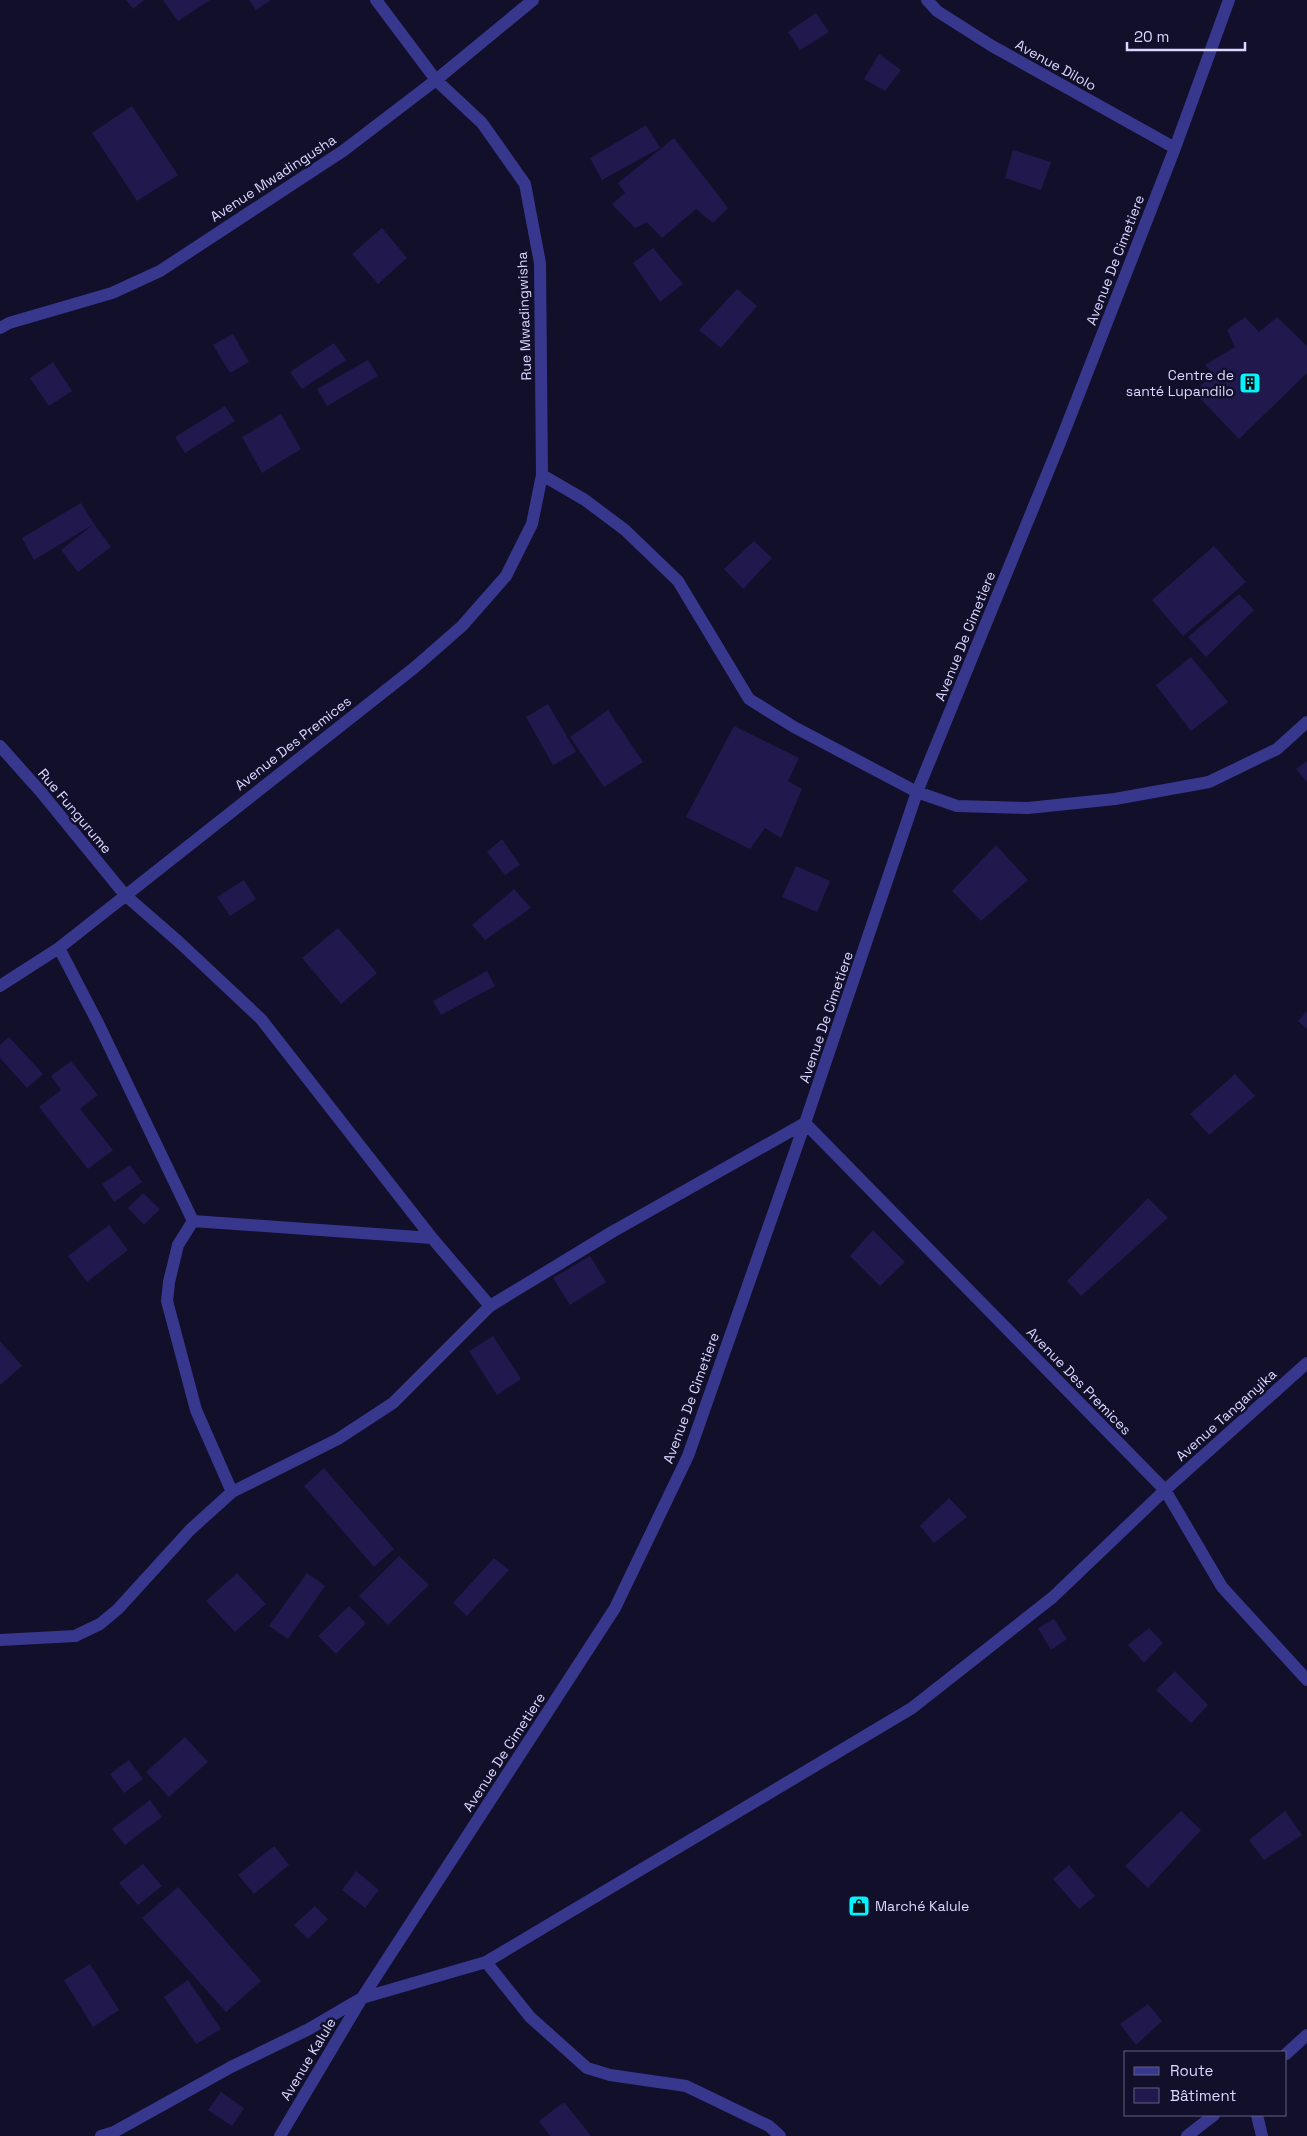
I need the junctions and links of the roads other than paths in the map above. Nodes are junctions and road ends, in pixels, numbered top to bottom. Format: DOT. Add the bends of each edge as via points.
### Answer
graph roads {
  1 [pos="376,0"];
  2 [pos="533,0"];
  3 [pos="927,0"];
  4 [pos="1229,0"];
  5 [pos="436,80"];
  6 [pos="1175,148"];
  7 [pos="0,328"];
  8 [pos="542,475"];
  9 [pos="1307,722"];
  10 [pos="0,746"];
  11 [pos="918,792"];
  12 [pos="125,895"];
  13 [pos="59,948"];
  14 [pos="0,986"];
  15 [pos="806,1123"];
  16 [pos="193,1221"];
  17 [pos="432,1238"];
  18 [pos="490,1306"];
  19 [pos="1307,1363"];
  20 [pos="1164,1490"];
  21 [pos="232,1492"];
  22 [pos="0,1640"];
  23 [pos="1307,1680"];
  24 [pos="486,1962"];
  25 [pos="362,1998"];
  26 [pos="1307,2034"];
  27 [pos="1287,2053"];
  28 [pos="1213,2116"];
  29 [pos="1257,2116"];
  30 [pos="101,2136"];
  31 [pos="280,2136"];
  32 [pos="780,2136"];
  33 [pos="1187,2136"];
  34 [pos="1262,2136"];
  1 -- 5 [label="street, Rue Mwadingwisha"];
  2 -- 5 [label="street, Avenue Mwadingusha"];
  3 -- 6 [label="street, Avenue Dilolo" via="937,12 992,46"];
  4 -- 6 [label="street, Avenue De Cimetiere"];
  5 -- 7 [label="street, Avenue Mwadingusha" via="343,151 160,271 112,293"];
  5 -- 8 [label="street, Rue Mwadingwisha" via="482,123 524,184 540,263"];
  6 -- 11 [label="street, Avenue De Cimetiere"];
  8 -- 11 [label="street" via="585,500 625,530 678,581 748,698 794,727"];
  8 -- 12 [label="street, Avenue Des Premices" via="532,524 506,576 462,626 414,668"];
  9 -- 11 [label="street" via="1277,748 1209,782 1115,799 1028,808 957,806"];
  10 -- 12 [label="street, Rue Fungurume"];
  11 -- 15 [label="street, Avenue De Cimetiere"];
  12 -- 13 [label="street, Avenue Des Premices"];
  12 -- 17 [label="street, Rue Fungurume" via="261,1019"];
  13 -- 14 [label="street, Avenue Des Premices"];
  13 -- 16 [label="street"];
  15 -- 18 [label="street" via="612,1232"];
  15 -- 20 [label="street, Avenue Des Premices"];
  15 -- 25 [label="street, Avenue De Cimetiere" via="688,1456 615,1608"];
  16 -- 17 [label="street"];
  16 -- 21 [label="street" via="178,1245 167,1301 196,1410"];
  17 -- 18 [label="street, Rue Fungurume"];
  18 -- 21 [label="street" via="393,1402 338,1439"];
  19 -- 20 [label="street, Avenue Tanganyika"];
  20 -- 23 [label="street, Avenue Des Premices" via="1222,1587"];
  20 -- 24 [label="street, Avenue Tanganyika" via="1053,1597 912,1708"];
  21 -- 22 [label="street" via="190,1530 118,1609 100,1624 75,1636"];
  24 -- 25 [label="street, Avenue Tanganyika"];
  24 -- 32 [label="street" via="530,2017 587,2068 610,2075 686,2086 769,2126"];
  25 -- 30 [label="street" via="114,2132"];
  25 -- 31 [label="street, Avenue Kalule"];
  26 -- 27 [label="street"];
  28 -- 33 [label="street"];
  29 -- 34 [label="street"];
}
